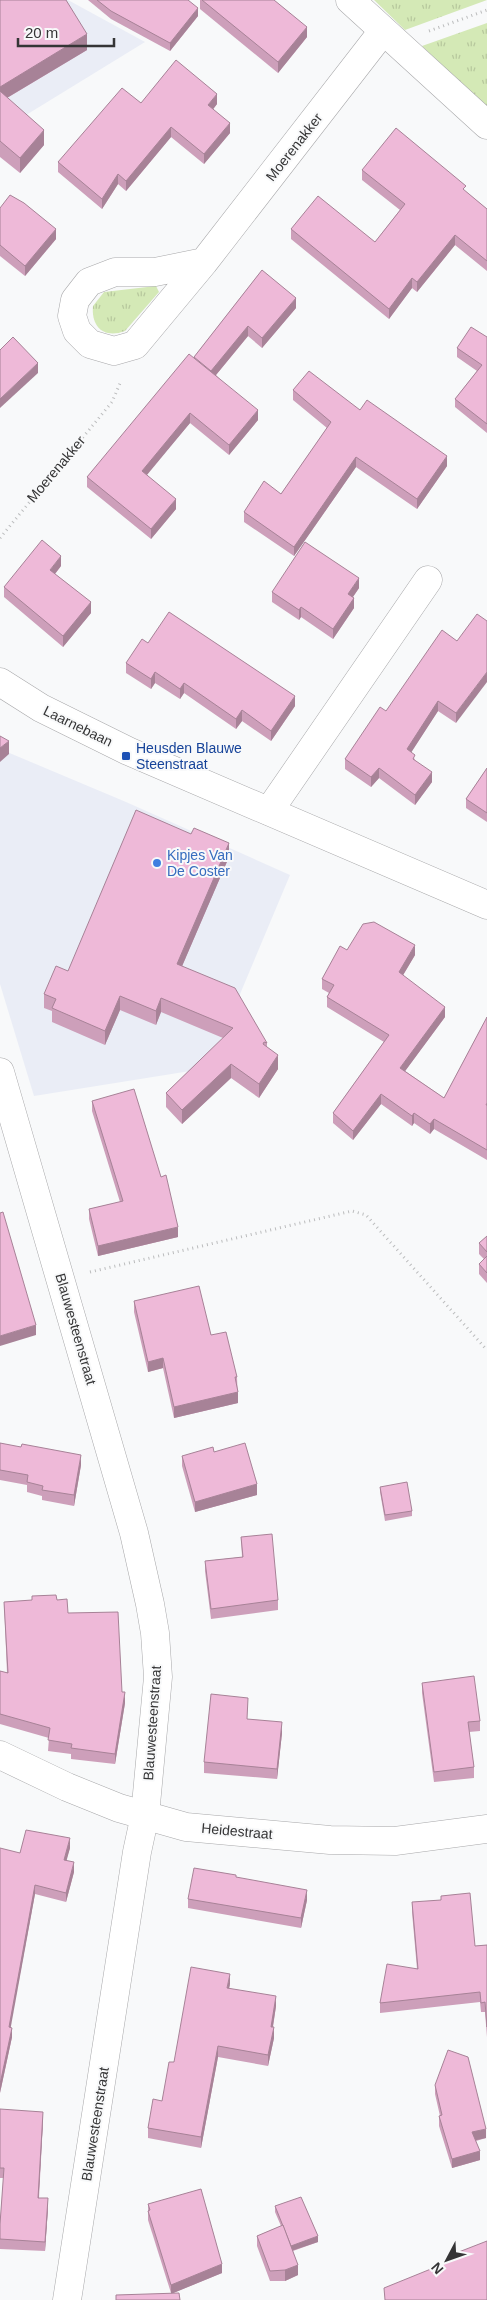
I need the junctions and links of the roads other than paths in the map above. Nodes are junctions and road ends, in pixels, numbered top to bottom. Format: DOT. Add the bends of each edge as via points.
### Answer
graph roads {
  1 [pos="350,0"];
  2 [pos="390,37"];
  3 [pos="487,125"];
  4 [pos="204,262"];
  5 [pos="428,580"];
  6 [pos="0,682"];
  7 [pos="269,811"];
  8 [pos="487,905"];
  9 [pos="0,1072"];
  10 [pos="0,1755"];
  11 [pos="145,1815"];
  12 [pos="487,1829"];
  13 [pos="67,2300"];
  1 -- 2 [label="street"];
  2 -- 3 [label="street"];
  2 -- 4 [label="street, Moerenakker"];
  4 -- 4 [label="street, Moerenakker" via="135,345 114,351 90,344 77,331 72,316 75,300 90,282 115,272 155,272"];
  5 -- 7 [label="street"];
  6 -- 7 [label="street, Laarnebaan" via="41,708 128,751"];
  7 -- 8 [label="street, Laarnebaan"];
  9 -- 11 [label="street, Blauwesteenstraat" via="134,1532 155,1633 158,1677"];
  10 -- 11 [label="street, Heidestraat" via="93,1798"];
  11 -- 12 [label="street, Heidestraat" via="186,1827 330,1840 395,1840"];
  11 -- 13 [label="street, Blauwesteenstraat"];
}
